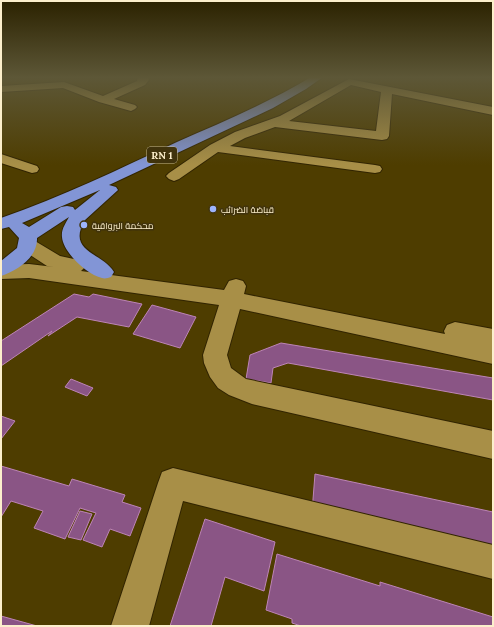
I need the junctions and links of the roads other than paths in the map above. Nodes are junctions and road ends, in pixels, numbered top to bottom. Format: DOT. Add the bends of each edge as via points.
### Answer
graph roads {
  1 [pos="125,106"];
  2 [pos="266,106"];
  3 [pos="281,106"];
  4 [pos="305,106"];
  5 [pos="385,106"];
  6 [pos="470,106"];
  7 [pos="131,108"];
  8 [pos="493,111"];
  9 [pos="275,123"];
  10 [pos="215,148"];
  11 [pos="1,158"];
  12 [pos="32,169"];
  13 [pos="375,169"];
  14 [pos="174,176"];
  15 [pos="111,183"];
  16 [pos="1,219"];
  17 [pos="28,240"];
  18 [pos="1,271"];
  19 [pos="104,272"];
  20 [pos="234,293"];
  21 [pos="493,338"];
  22 [pos="493,354"];
  23 [pos="493,445"];
  24 [pos="493,562"];
  25 [pos="130,626"];
  1 -- 7 [label="street"];
  2 -- 15 [label="highway, RN 1"];
  3 -- 15 [label="highway, RN 1"];
  4 -- 9 [label="street"];
  5 -- 9 [label="street" via="382,136"];
  6 -- 8 [label="street"];
  9 -- 10 [label="street" via="240,135"];
  10 -- 13 [label="street"];
  10 -- 14 [label="street"];
  11 -- 12 [label="street"];
  15 -- 16 [label="highway" via="42,200"];
  15 -- 17 [label="highway, RN 1"];
  15 -- 19 [label="highway, RN 1" via="77,217 71,227 72,245"];
  16 -- 17 [label="highway" via="19,227"];
  17 -- 18 [label="highway, RN 1" via="21,256"];
  17 -- 19 [label="street" via="54,261"];
  18 -- 20 [label="street" via="44,272"];
  19 -- 20 [label="street"];
  20 -- 21 [label="street"];
  20 -- 22 [label="street"];
  20 -- 23 [label="street" via="215,355 216,365 221,374 234,386"];
  24 -- 25 [label="street" via="173,483"];
}
